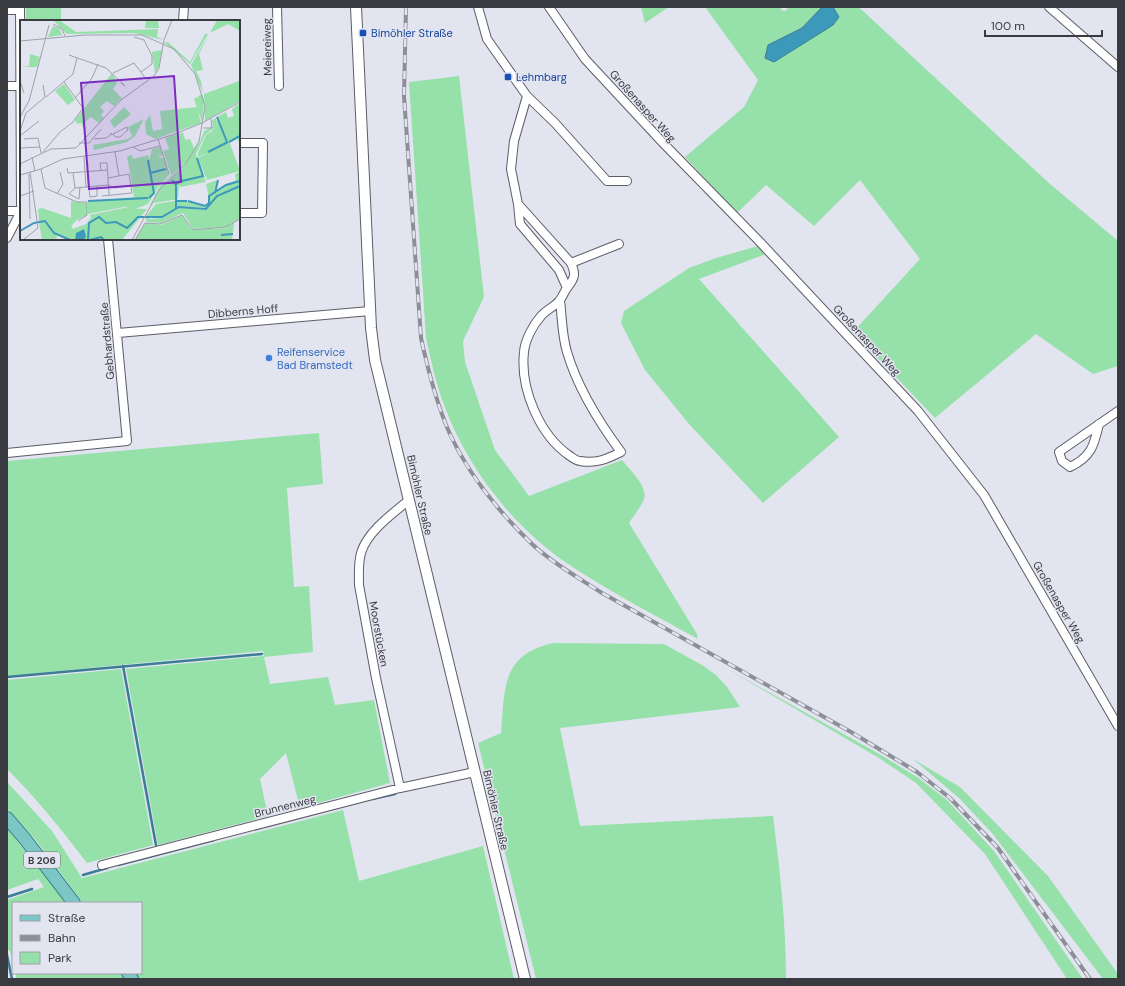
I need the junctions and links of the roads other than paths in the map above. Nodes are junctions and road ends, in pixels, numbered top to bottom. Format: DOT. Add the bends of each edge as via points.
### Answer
graph roads {
  1 [pos="184,7"];
  2 [pos="277,7"];
  3 [pos="356,7"];
  4 [pos="478,7"];
  5 [pos="549,7"];
  6 [pos="1049,7"];
  7 [pos="20,9"];
  8 [pos="7,10"];
  9 [pos="184,20"];
  10 [pos="1118,68"];
  11 [pos="7,86"];
  12 [pos="20,86"];
  13 [pos="279,86"];
  14 [pos="527,96"];
  15 [pos="240,143"];
  16 [pos="627,181"];
  17 [pos="518,204"];
  18 [pos="7,211"];
  19 [pos="20,211"];
  20 [pos="20,213"];
  21 [pos="240,213"];
  22 [pos="7,238"];
  23 [pos="108,240"];
  24 [pos="619,244"];
  25 [pos="571,263"];
  26 [pos="567,288"];
  27 [pos="560,300"];
  28 [pos="370,311"];
  29 [pos="118,332"];
  30 [pos="1118,411"];
  31 [pos="1099,424"];
  32 [pos="7,453"];
  33 [pos="409,500"];
  34 [pos="1118,726"];
  35 [pos="475,772"];
  36 [pos="400,788"];
  37 [pos="7,818"];
  38 [pos="102,865"];
  39 [pos="73,902"];
  40 [pos="525,979"];
  1 -- 9 [label="street"];
  2 -- 13 [label="street, Meiereiweg"];
  3 -- 28 [label="street, Bimöhler Straße"];
  4 -- 14 [label="street" via="487,39"];
  5 -- 34 [label="street, Großenasper Weg" via="585,59 918,411 984,495"];
  6 -- 10 [label="street"];
  7 -- 8 [label="street"];
  7 -- 12 [label="street"];
  11 -- 12 [label="street"];
  14 -- 16 [label="street" via="607,181"];
  14 -- 17 [label="street" via="513,148 511,169"];
  15 -- 21 [label="street" via="263,143 262,213"];
  17 -- 25 [label="street"];
  17 -- 26 [label="street" via="520,224 559,270"];
  18 -- 19 [label="street"];
  20 -- 22 [label="street"];
  23 -- 29 [label="street, Gebhardstraße"];
  24 -- 25 [label="street"];
  25 -- 26 [label="street" via="575,272 574,279"];
  26 -- 27 [label="street"];
  27 -- 27 [label="street" via="540,316 524,351 524,371 529,396 537,416 563,451 578,461 593,463 606,460 621,452 607,434 583,393 567,351"];
  28 -- 29 [label="street, Dibberns Hoff"];
  28 -- 33 [label="street, Bimöhler Straße" via="375,360"];
  29 -- 32 [label="street, Gebhardstraße" via="127,441"];
  30 -- 31 [label="street"];
  31 -- 31 [label="street" via="1095,442 1082,462 1070,467 1062,462 1059,452"];
  33 -- 35 [label="street, Bimöhler Straße"];
  33 -- 36 [label="street, Moorstücken" via="369,537 361,553 359,569 374,671"];
  35 -- 36 [label="street, Brunnenweg"];
  35 -- 40 [label="street, Bimöhler Straße"];
  36 -- 38 [label="street, Brunnenweg"];
  37 -- 39 [label="main road, B 206"];
}
